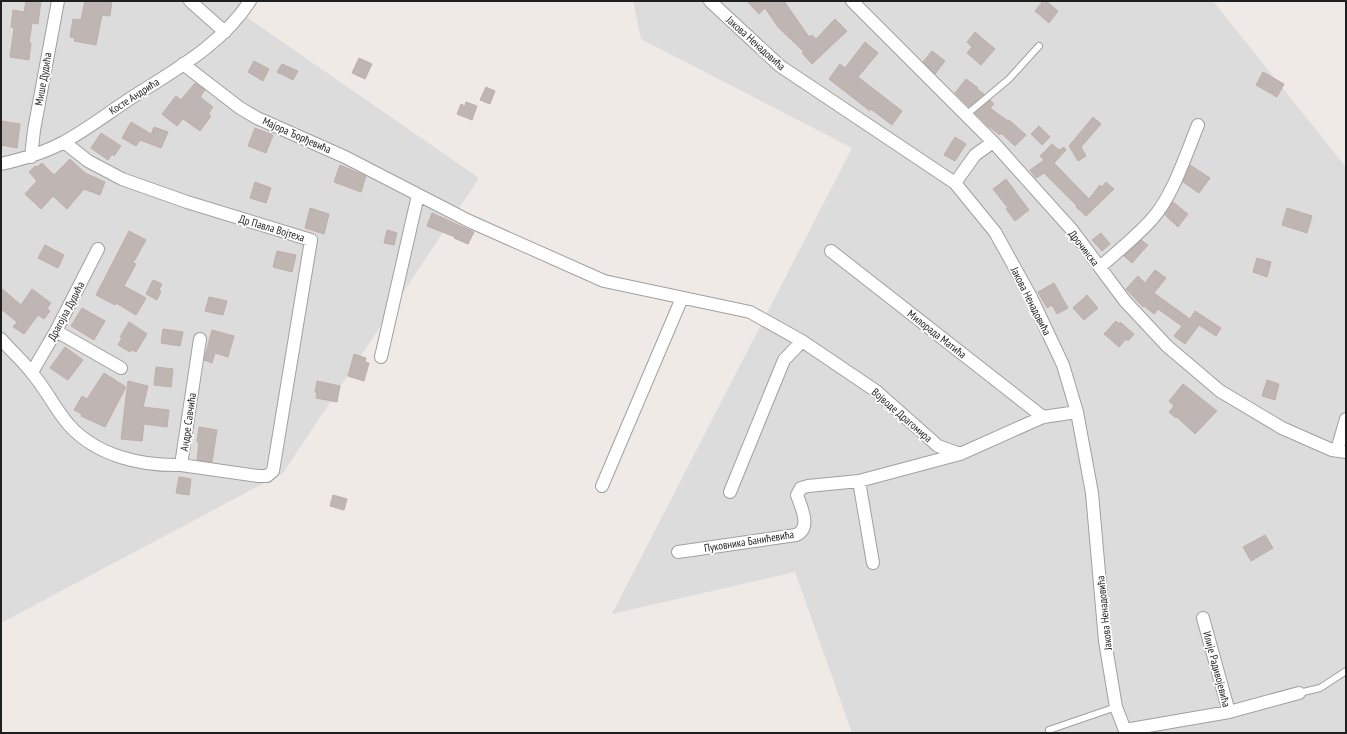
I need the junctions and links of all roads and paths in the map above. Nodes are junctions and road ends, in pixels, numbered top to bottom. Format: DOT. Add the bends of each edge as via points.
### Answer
graph roads {
  1 [pos="58,1"];
  2 [pos="190,1"];
  3 [pos="250,1"];
  4 [pos="710,1"];
  5 [pos="852,1"];
  6 [pos="225,32"];
  7 [pos="1039,46"];
  8 [pos="183,64"];
  9 [pos="966,115"];
  10 [pos="1198,125"];
  11 [pos="64,142"];
  12 [pos="993,142"];
  13 [pos="31,157"];
  14 [pos="1,164"];
  15 [pos="955,183"];
  16 [pos="418,195"];
  17 [pos="98,249"];
  18 [pos="831,251"];
  19 [pos="1100,267"];
  20 [pos="604,281"];
  21 [pos="682,298"];
  22 [pos="56,332"];
  23 [pos="1,339"];
  24 [pos="200,339"];
  25 [pos="802,341"];
  26 [pos="381,357"];
  27 [pos="122,368"];
  28 [pos="32,372"];
  29 [pos="1077,412"];
  30 [pos="1043,417"];
  31 [pos="1346,420"];
  32 [pos="1342,451"];
  33 [pos="960,454"];
  34 [pos="182,465"];
  35 [pos="859,481"];
  36 [pos="602,486"];
  37 [pos="730,492"];
  38 [pos="678,552"];
  39 [pos="873,563"];
  40 [pos="1203,618"];
  41 [pos="1346,671"];
  42 [pos="1299,693"];
  43 [pos="1116,707"];
  44 [pos="1229,712"];
  45 [pos="1049,730"];
  46 [pos="1126,731"];
  1 -- 13 [label="street, Мише Дудића"];
  2 -- 6 [label="street"];
  3 -- 6 [label="street, Косте Андрића"];
  4 -- 15 [label="street, Јакова Ненадовића" via="780,66"];
  5 -- 9 [label="street, Дрочинска"];
  6 -- 8 [label="street, Косте Андрића" via="206,49"];
  7 -- 9 [label="lane" via="1009,79"];
  8 -- 11 [label="street, Косте Андрића"];
  8 -- 16 [label="street, Мајора Ђорђевића" via="257,118 345,156"];
  9 -- 12 [label="street, Дрочинска"];
  10 -- 19 [label="street" via="1172,186 1152,219"];
  11 -- 13 [label="street, Косте Андрића"];
  11 -- 34 [label="street, Др Павла Војтеха" via="88,161 122,179 311,240 273,471 267,476 258,476"];
  12 -- 15 [label="street" via="974,155"];
  12 -- 19 [label="street, Дрочинска" via="1072,230"];
  13 -- 14 [label="street, Косте Андрића"];
  15 -- 29 [label="street, Јакова Ненадовића" via="995,232 1031,297 1062,365"];
  16 -- 20 [label="street, Мајора Ђорђевића" via="469,221"];
  16 -- 26 [label="street"];
  17 -- 22 [label="street, Драгојла Дудића"];
  18 -- 30 [label="street, Милорада Матића"];
  19 -- 32 [label="street, Дрочинска" via="1126,301 1167,346 1220,391 1282,428 1332,450"];
  20 -- 21 [label="street, Војводе Драгомира"];
  21 -- 25 [label="street, Војводе Драгомира" via="750,312"];
  21 -- 36 [label="street"];
  22 -- 27 [label="street"];
  22 -- 28 [label="street, Драгојла Дудића"];
  23 -- 28 [label="street, Андре Савчића"];
  24 -- 34 [label="street, Андре Савчића"];
  25 -- 33 [label="street, Војводе Драгомира" via="876,391 938,446"];
  25 -- 37 [label="street" via="784,360"];
  28 -- 34 [label="street, Андре Савчића" via="68,424 84,440 104,452 130,459"];
  29 -- 30 [label="street"];
  29 -- 43 [label="street, Јакова Ненадовића" via="1092,493 1105,641"];
  30 -- 33 [label="street"];
  31 -- 32 [label="street"];
  33 -- 35 [label="street, Пуковника Банићевића"];
  35 -- 38 [label="street, Пуковника Банићевића" via="801,488 797,495 805,524 802,531 796,535"];
  35 -- 39 [label="street"];
  40 -- 44 [label="street, Илије Радивојевића"];
  41 -- 42 [label="lane" via="1320,688"];
  42 -- 44 [label="street"];
  43 -- 45 [label="lane"];
  43 -- 46 [label="street, Јакова Ненадовића"];
  44 -- 46 [label="street, Илије Радивојевића"];
}
